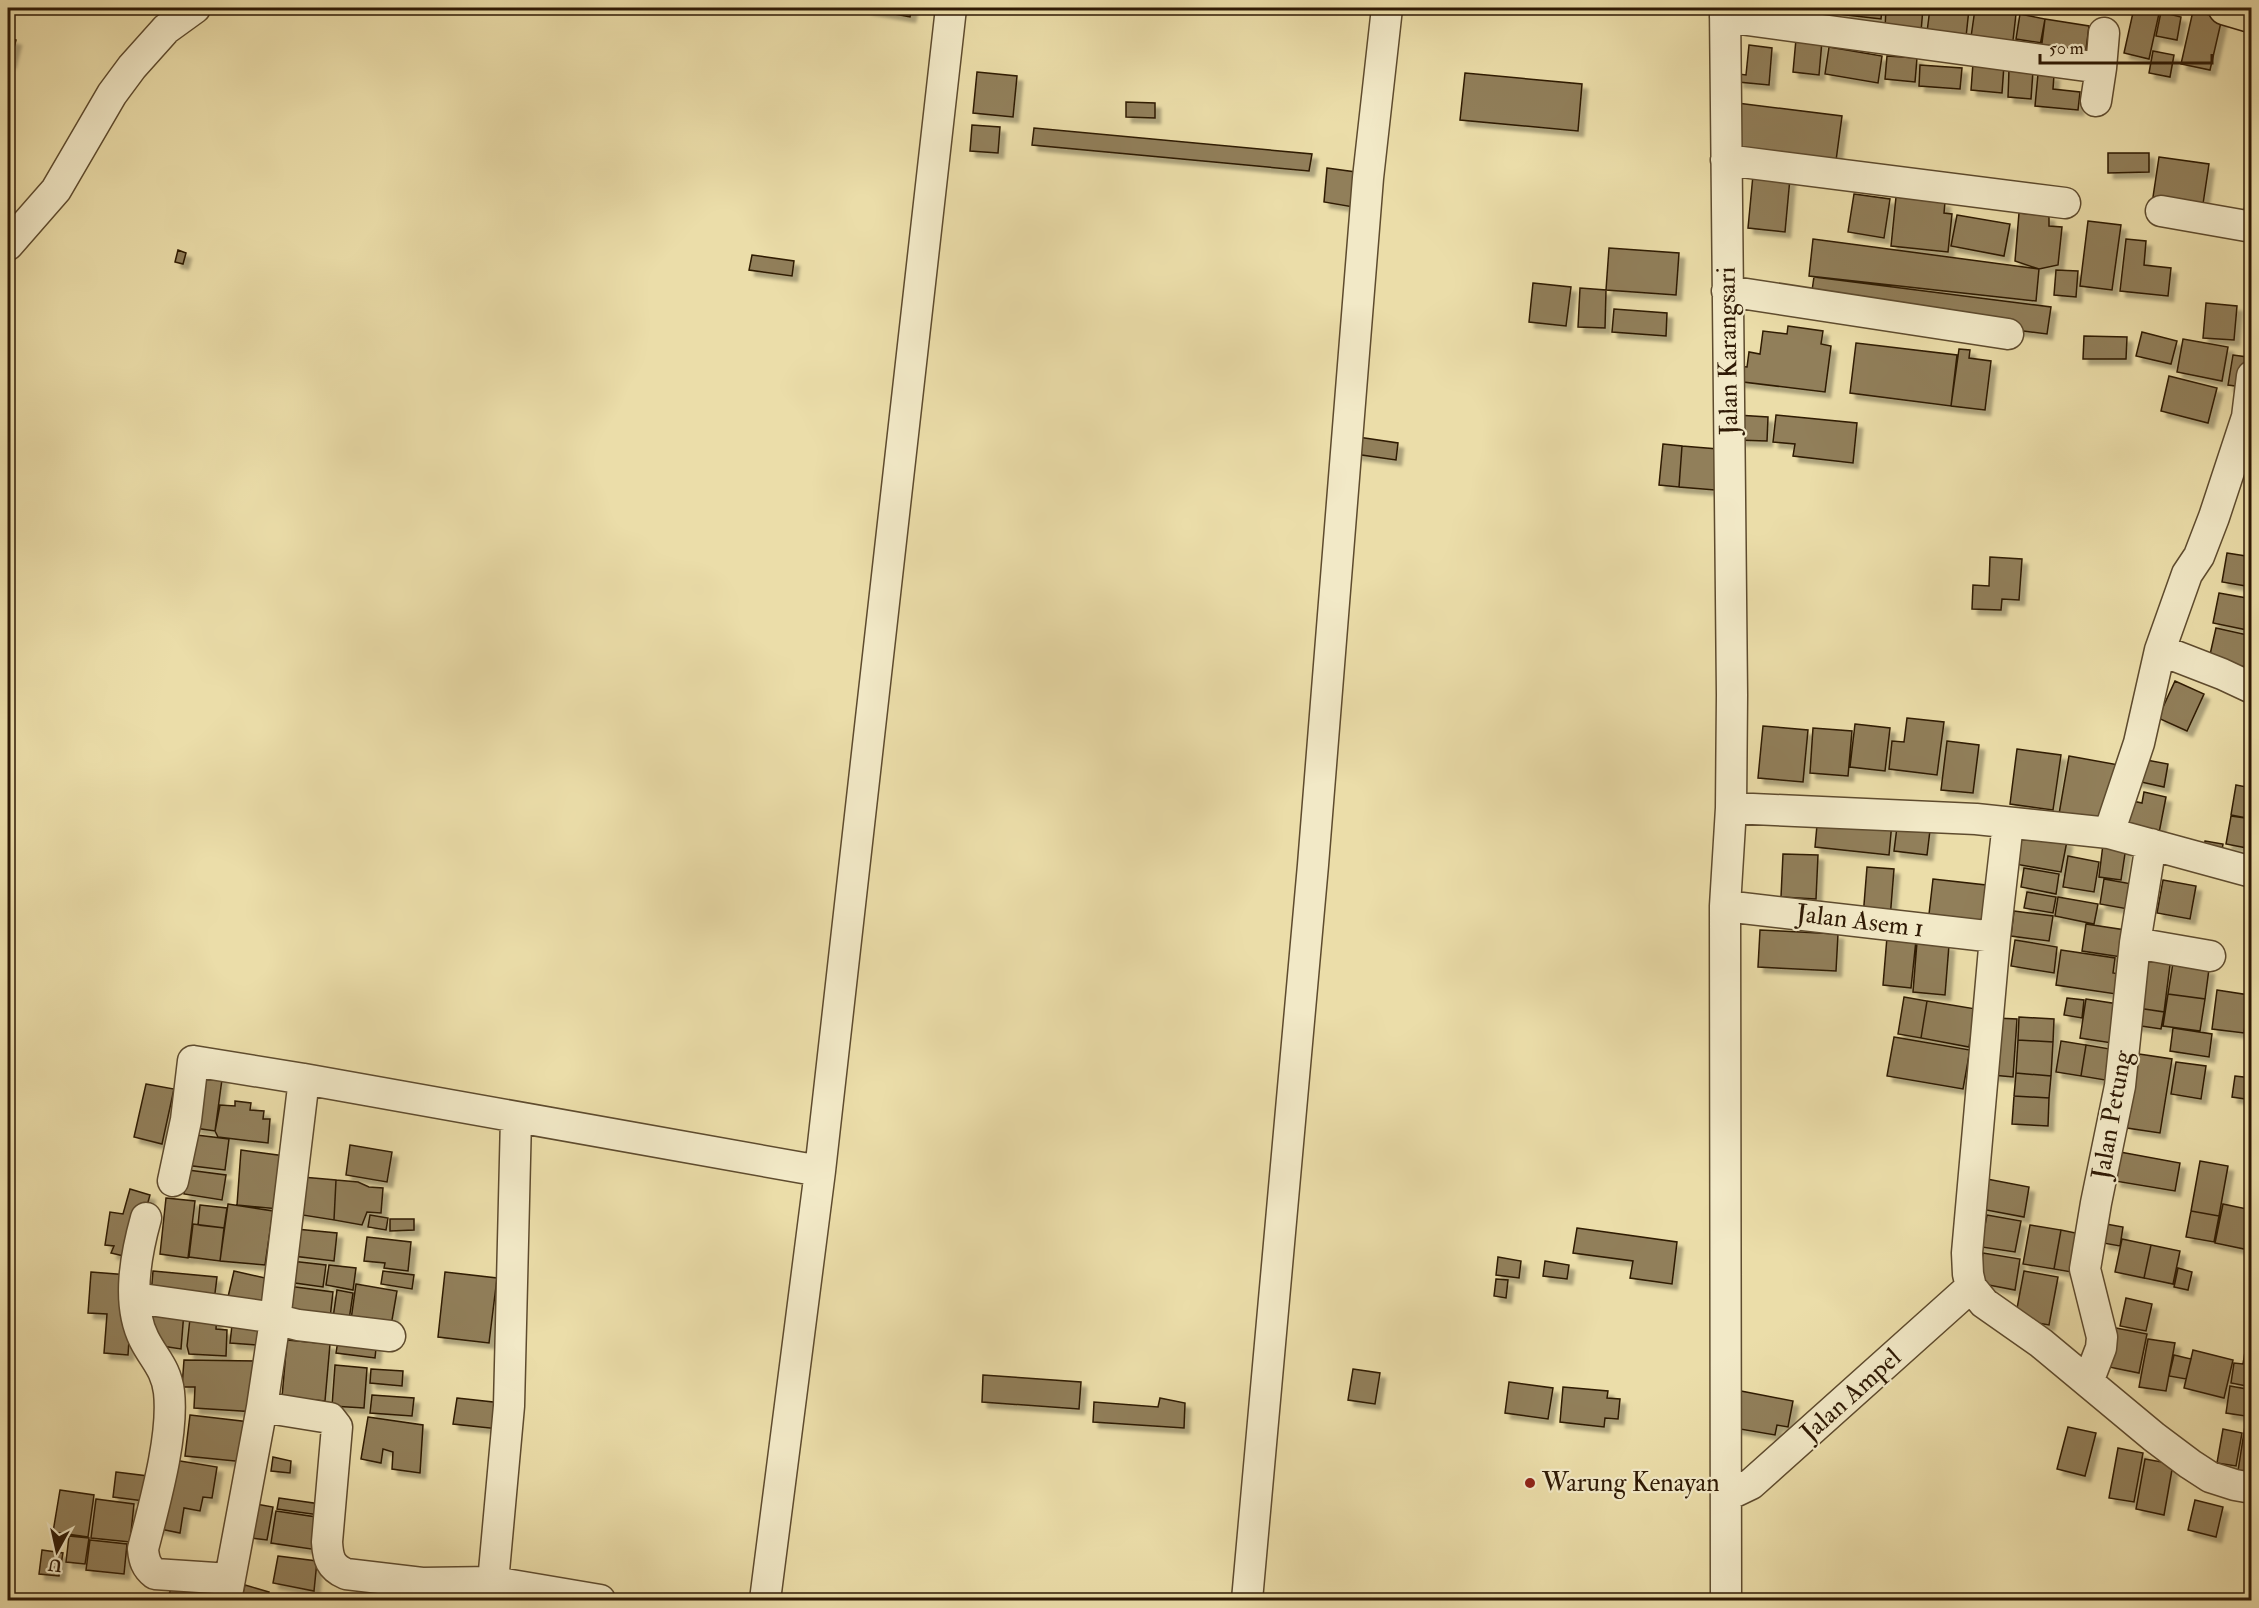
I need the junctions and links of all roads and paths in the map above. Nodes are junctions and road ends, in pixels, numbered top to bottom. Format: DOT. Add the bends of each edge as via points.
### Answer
graph roads {
  1 [pos="195,8"];
  2 [pos="951,8"];
  3 [pos="1387,8"];
  4 [pos="2225,8"];
  5 [pos="1725,12"];
  6 [pos="2252,16"];
  7 [pos="2104,33"];
  8 [pos="2101,68"];
  9 [pos="2096,101"];
  10 [pos="1726,160"];
  11 [pos="2066,203"];
  12 [pos="2161,211"];
  13 [pos="2252,227"];
  14 [pos="8,245"];
  15 [pos="1727,291"];
  16 [pos="2008,334"];
  17 [pos="2252,376"];
  18 [pos="2250,407"];
  19 [pos="2160,650"];
  20 [pos="2252,688"];
  21 [pos="1731,808"];
  22 [pos="2008,823"];
  23 [pos="2109,833"];
  24 [pos="2151,844"];
  25 [pos="2252,872"];
  26 [pos="1725,906"];
  27 [pos="1995,937"];
  28 [pos="2135,943"];
  29 [pos="2210,956"];
  30 [pos="304,1079"];
  31 [pos="516,1118"];
  32 [pos="820,1171"];
  33 [pos="172,1181"];
  34 [pos="146,1218"];
  35 [pos="1971,1287"];
  36 [pos="135,1298"];
  37 [pos="275,1320"];
  38 [pos="390,1336"];
  39 [pos="2088,1382"];
  40 [pos="262,1407"];
  41 [pos="2252,1488"];
  42 [pos="1726,1496"];
  43 [pos="228,1590"];
  44 [pos="382,1590"];
  45 [pos="491,1591"];
  46 [pos="600,1600"];
  47 [pos="765,1600"];
  48 [pos="1247,1600"];
  49 [pos="1726,1600"];
  1 -- 14 [label="street" via="166,29 132,67 56,190"];
  2 -- 32 [label="street"];
  3 -- 48 [label="street" via="1368,178 1312,877"];
  4 -- 6 [label="main road"];
  5 -- 8 [label="street"];
  5 -- 10 [label="street, Jalan Karangsari"];
  7 -- 8 [label="street"];
  8 -- 9 [label="street"];
  10 -- 11 [label="street"];
  10 -- 15 [label="street, Jalan Karangsari"];
  12 -- 13 [label="street"];
  15 -- 16 [label="street"];
  15 -- 21 [label="street, Jalan Karangsari"];
  17 -- 18 [label="street"];
  18 -- 19 [label="street" via="2214,517 2199,556 2187,574"];
  19 -- 20 [label="street"];
  19 -- 23 [label="street" via="2139,742"];
  21 -- 22 [label="street"];
  21 -- 26 [label="street, Jalan Karangsari"];
  22 -- 23 [label="street"];
  22 -- 27 [label="street"];
  23 -- 24 [label="street"];
  24 -- 25 [label="street"];
  24 -- 28 [label="street, Jalan Petung"];
  26 -- 27 [label="street, Jalan Asem 1"];
  26 -- 42 [label="street, Jalan Karangsari"];
  27 -- 35 [label="street" via="1967,1253"];
  28 -- 29 [label="street"];
  28 -- 39 [label="street, Jalan Petung" via="2120,1086 2085,1269 2102,1337"];
  30 -- 31 [label="street"];
  30 -- 33 [label="street" via="193,1061 186,1120"];
  30 -- 37 [label="street"];
  31 -- 32 [label="street"];
  31 -- 45 [label="street" via="508,1406"];
  32 -- 47 [label="street"];
  34 -- 36 [label="street" via="139,1245"];
  35 -- 39 [label="street" via="1984,1304"];
  35 -- 42 [label="street, Jalan Ampel" via="1751,1484"];
  36 -- 37 [label="street"];
  36 -- 43 [label="street" via="144,1339 166,1373 169,1394 169,1422 158,1489 143,1549 146,1564 160,1575"];
  37 -- 38 [label="street"];
  37 -- 40 [label="street"];
  39 -- 41 [label="street" via="2200,1471 2227,1483"];
  40 -- 43 [label="street"];
  40 -- 44 [label="street" via="334,1421 337,1431 328,1558 334,1569"];
  42 -- 49 [label="street, Jalan Karangsari"];
  44 -- 45 [label="street" via="422,1583"];
  45 -- 46 [label="street"];
}
